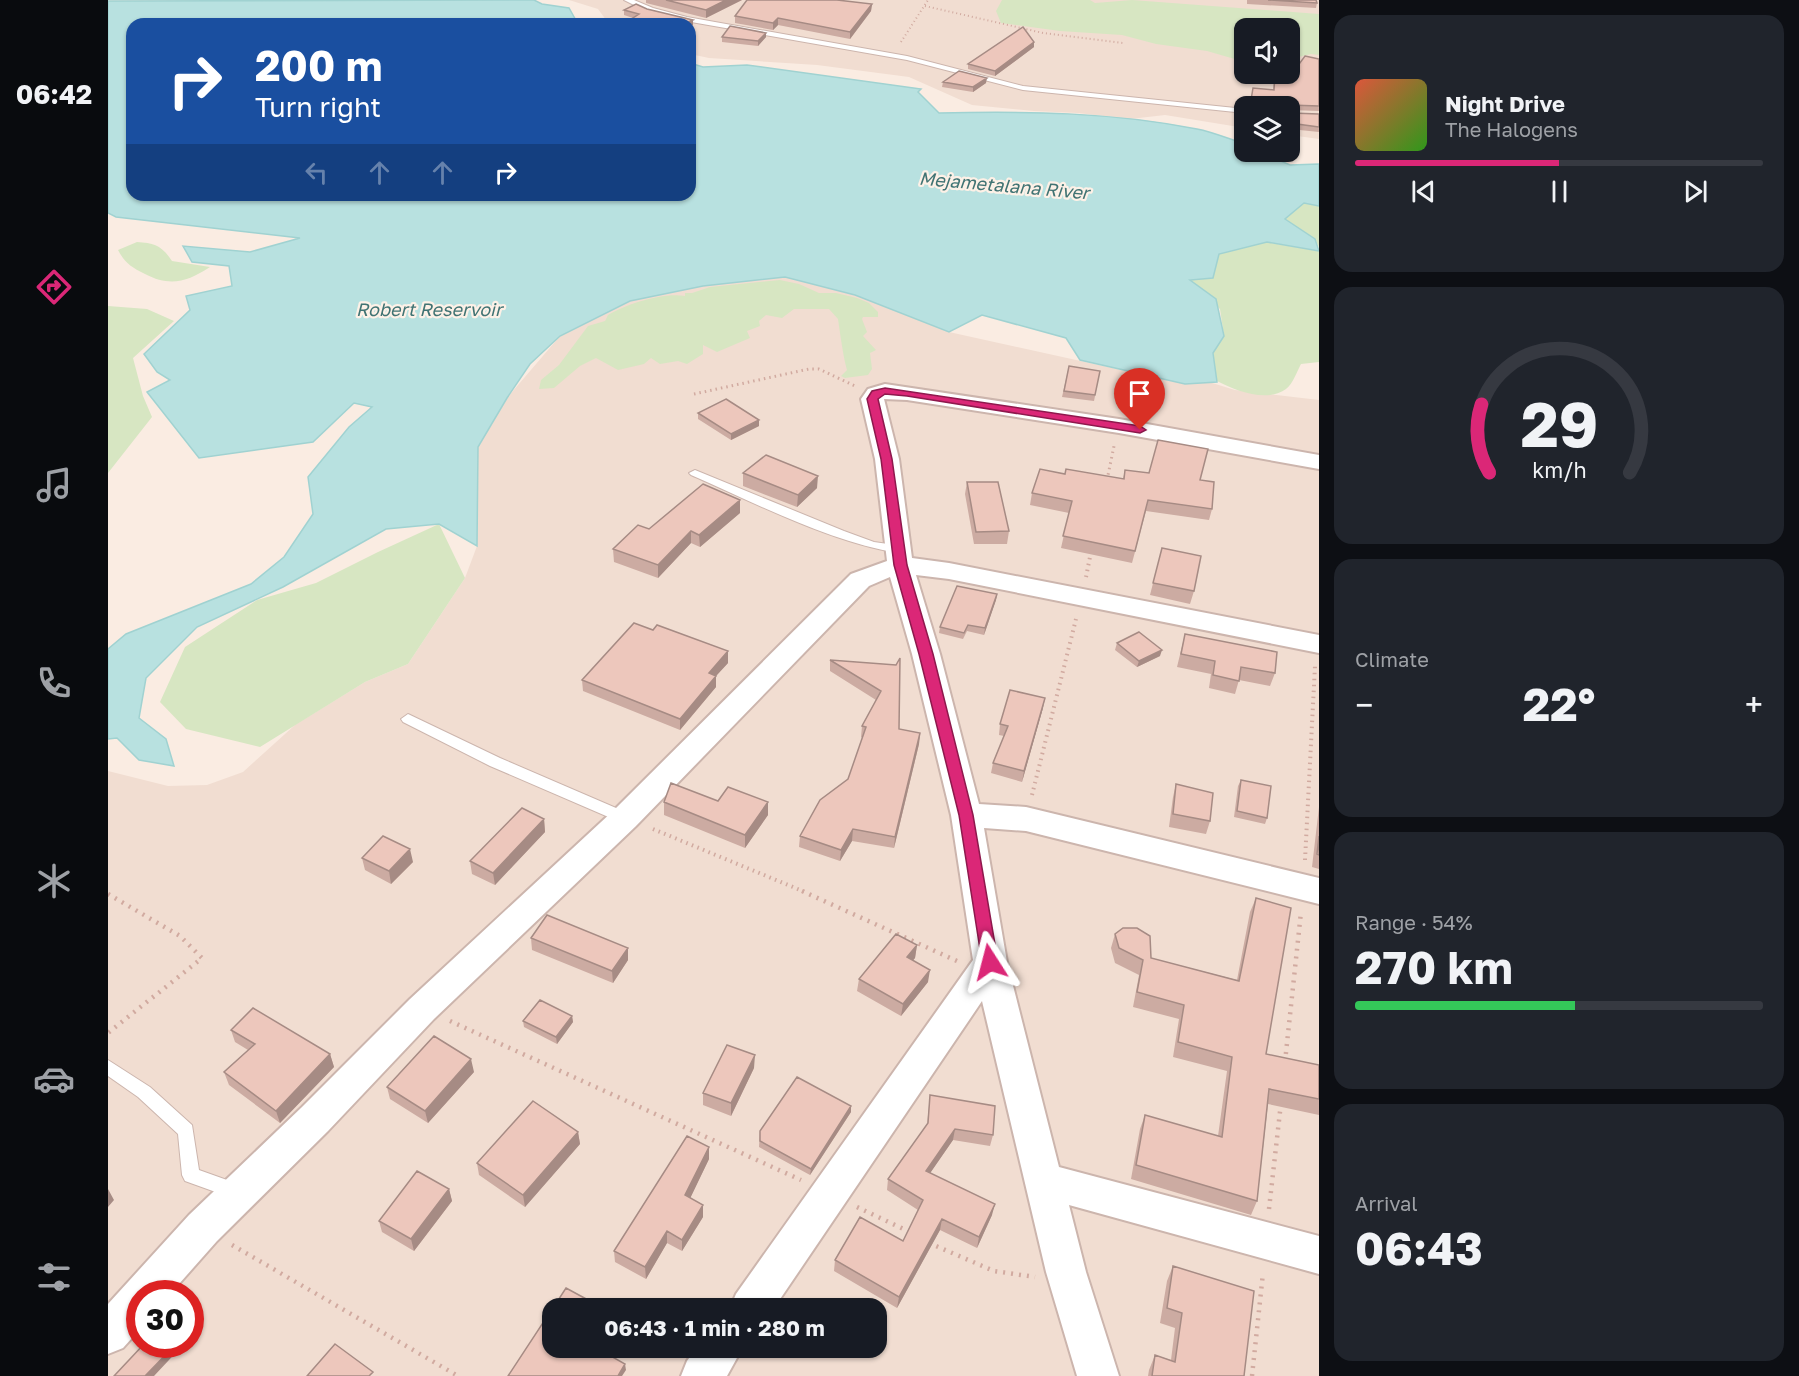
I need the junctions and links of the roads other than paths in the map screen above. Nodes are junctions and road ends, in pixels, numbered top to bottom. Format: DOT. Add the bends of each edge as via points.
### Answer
graph roads {
  1 [pos="628,0"];
  2 [pos="684,18"];
  3 [pos="696,21"];
  4 [pos="1234,110"];
  5 [pos="1319,462"];
  6 [pos="695,473"];
  7 [pos="899,557"];
  8 [pos="1318,644"];
  9 [pos="408,719"];
  10 [pos="966,815"];
  11 [pos="625,818"];
  12 [pos="1312,889"];
  13 [pos="987,967"];
  14 [pos="108,1068"];
  15 [pos="1045,1181"];
  16 [pos="240,1193"];
  17 [pos="1319,1255"];
  18 [pos="157,1280"];
  19 [pos="757,1298"];
  20 [pos="126,1314"];
  21 [pos="108,1334"];
  22 [pos="714,1358"];
  23 [pos="702,1376"];
  24 [pos="1098,1376"];
  1 -- 2 [label="lane"];
  3 -- 4 [label="lane" via="947,67 966,76 1022,88"];
  5 -- 7 [label="street" via="1119,426 885,391 873,399 887,459"];
  6 -- 7 [label="lane"];
  7 -- 8 [label="street" via="949,571"];
  7 -- 10 [label="street"];
  7 -- 11 [label="street" via="860,580"];
  9 -- 11 [label="lane" via="495,762"];
  10 -- 12 [label="street" via="1026,819"];
  10 -- 13 [label="street"];
  11 -- 16 [label="street" via="422,1009"];
  13 -- 15 [label="street"];
  13 -- 19 [label="street"];
  14 -- 16 [label="lane" via="144,1092 186,1131 191,1175"];
  15 -- 17 [label="street"];
  15 -- 24 [label="street" via="1066,1272"];
  16 -- 18 [label="street"];
  20 -- 21 [label="street"];
  22 -- 23 [label="street"];
}
